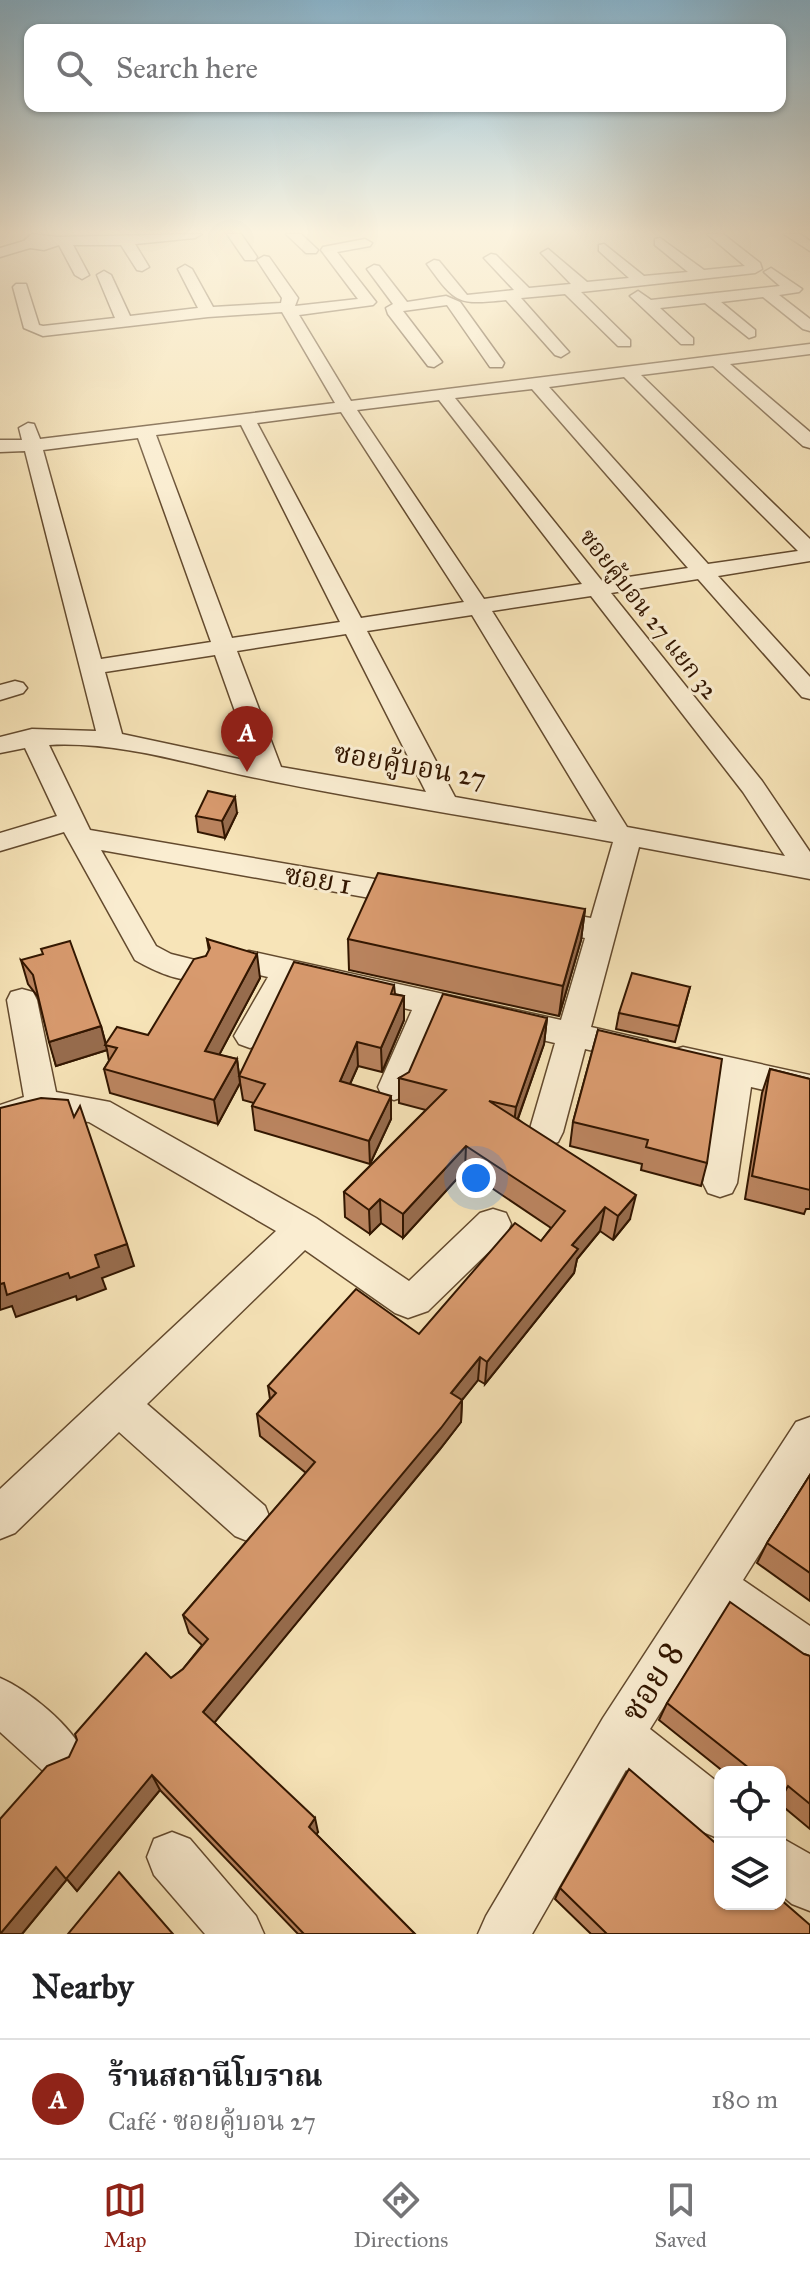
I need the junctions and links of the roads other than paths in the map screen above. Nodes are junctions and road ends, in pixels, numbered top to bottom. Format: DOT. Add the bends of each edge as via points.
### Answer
graph roads {
  1 [pos="31,324"];
  2 [pos="98,324"];
  3 [pos="298,324"];
  4 [pos="404,324"];
  5 [pos="473,324"];
  6 [pos="540,324"];
  7 [pos="608,324"];
  8 [pos="669,324"];
  9 [pos="739,324"];
  10 [pos="749,333"];
  11 [pos="687,341"];
  12 [pos="624,343"];
  13 [pos="561,352"];
  14 [pos="806,353"];
  15 [pos="716,360"];
  16 [pos="434,362"];
  17 [pos="496,363"];
  18 [pos="627,371"];
  19 [pos="536,383"];
  20 [pos="443,394"];
  21 [pos="346,407"];
  22 [pos="246,418"];
  23 [pos="145,431"];
  24 [pos="31,436"];
  25 [pos="810,442"];
  26 [pos="0,446"];
  27 [pos="810,553"];
  28 [pos="701,572"];
  29 [pos="598,590"];
  30 [pos="478,607"];
  31 [pos="355,625"];
  32 [pos="223,646"];
  33 [pos="93,667"];
  34 [pos="810,692"];
  35 [pos="32,736"];
  36 [pos="111,739"];
  37 [pos="0,745"];
  38 [pos="270,773"];
  39 [pos="444,802"];
  40 [pos="76,828"];
  41 [pos="623,835"];
  42 [pos="0,842"];
  43 [pos="809,870"];
  44 [pos="431,899"];
  45 [pos="510,914"];
  46 [pos="604,931"];
  47 [pos="249,962"];
  48 [pos="196,971"];
  49 [pos="287,971"];
  50 [pos="22,1000"];
  51 [pos="430,1003"];
  52 [pos="250,1036"];
  53 [pos="575,1036"];
  54 [pos="737,1070"];
  55 [pos="394,1087"];
  56 [pos="810,1088"];
  57 [pos="42,1103"];
  58 [pos="0,1118"];
  59 [pos="546,1132"];
  60 [pos="720,1183"];
  61 [pos="493,1224"];
  62 [pos="303,1229"];
  63 [pos="118,1405"];
  64 [pos="808,1442"];
  65 [pos="7,1502"];
  66 [pos="250,1521"];
  67 [pos="713,1585"];
  68 [pos="810,1653"];
  69 [pos="0,1701"];
  70 [pos="620,1735"];
  71 [pos="60,1754"];
  72 [pos="714,1810"];
  73 [pos="172,1857"];
  74 [pos="786,1867"];
  75 [pos="810,1886"];
  76 [pos="238,1934"];
  77 [pos="504,1934"];
  1 -- 2 [label="street" via="43,331"];
  3 -- 21 [label="street"];
  4 -- 16 [label="street"];
  5 -- 17 [label="street"];
  6 -- 13 [label="street"];
  7 -- 12 [label="street"];
  8 -- 11 [label="street"];
  9 -- 10 [label="street"];
  14 -- 15 [label="street"];
  15 -- 18 [label="street"];
  15 -- 25 [label="street"];
  18 -- 19 [label="street"];
  18 -- 27 [label="street"];
  19 -- 20 [label="street"];
  19 -- 28 [label="street"];
  20 -- 21 [label="street"];
  20 -- 29 [label="street, ซอยคู้บอน 27 แยก 32"];
  21 -- 22 [label="street"];
  21 -- 30 [label="street"];
  22 -- 23 [label="street"];
  22 -- 31 [label="street"];
  23 -- 24 [label="street"];
  23 -- 32 [label="street"];
  24 -- 26 [label="street"];
  24 -- 33 [label="street"];
  27 -- 28 [label="street"];
  28 -- 29 [label="street"];
  28 -- 34 [label="street"];
  29 -- 30 [label="street"];
  29 -- 43 [label="street, ซอยคู้บอน 27 แยก 32" via="753,787"];
  30 -- 31 [label="street"];
  30 -- 41 [label="street"];
  31 -- 32 [label="street"];
  31 -- 39 [label="street"];
  32 -- 33 [label="street"];
  32 -- 38 [label="street"];
  33 -- 36 [label="street"];
  35 -- 36 [label="street, ซอยคู้บอน 27"];
  35 -- 37 [label="street, ซอยคู้บอน 27"];
  35 -- 40 [label="street"];
  36 -- 38 [label="street, ซอยคู้บอน 27"];
  38 -- 39 [label="street, ซอยคู้บอน 27"];
  39 -- 41 [label="street, ซอยคู้บอน 27"];
  40 -- 42 [label="street"];
  40 -- 44 [label="street, ซอย 1"];
  40 -- 48 [label="street" via="145,953"];
  41 -- 43 [label="street, ซอยคู้บอน 27"];
  41 -- 46 [label="street"];
  45 -- 46 [label="street"];
  46 -- 53 [label="street"];
  47 -- 49 [label="street"];
  49 -- 51 [label="street"];
  49 -- 52 [label="street"];
  50 -- 57 [label="street"];
  51 -- 53 [label="street"];
  51 -- 55 [label="street"];
  53 -- 54 [label="street"];
  53 -- 59 [label="street"];
  54 -- 56 [label="street"];
  54 -- 60 [label="street"];
  57 -- 58 [label="street"];
  57 -- 62 [label="street" via="98,1111"];
  61 -- 62 [label="street" via="411,1301"];
  62 -- 63 [label="street"];
  63 -- 65 [label="street"];
  63 -- 66 [label="street"];
  64 -- 67 [label="street, ซอย 8"];
  67 -- 68 [label="street"];
  67 -- 70 [label="street, ซอย 8"];
  69 -- 71 [label="street"];
  70 -- 72 [label="street"];
  70 -- 77 [label="street, ซอย 8"];
  73 -- 76 [label="street"];
  74 -- 75 [label="street"];
}
